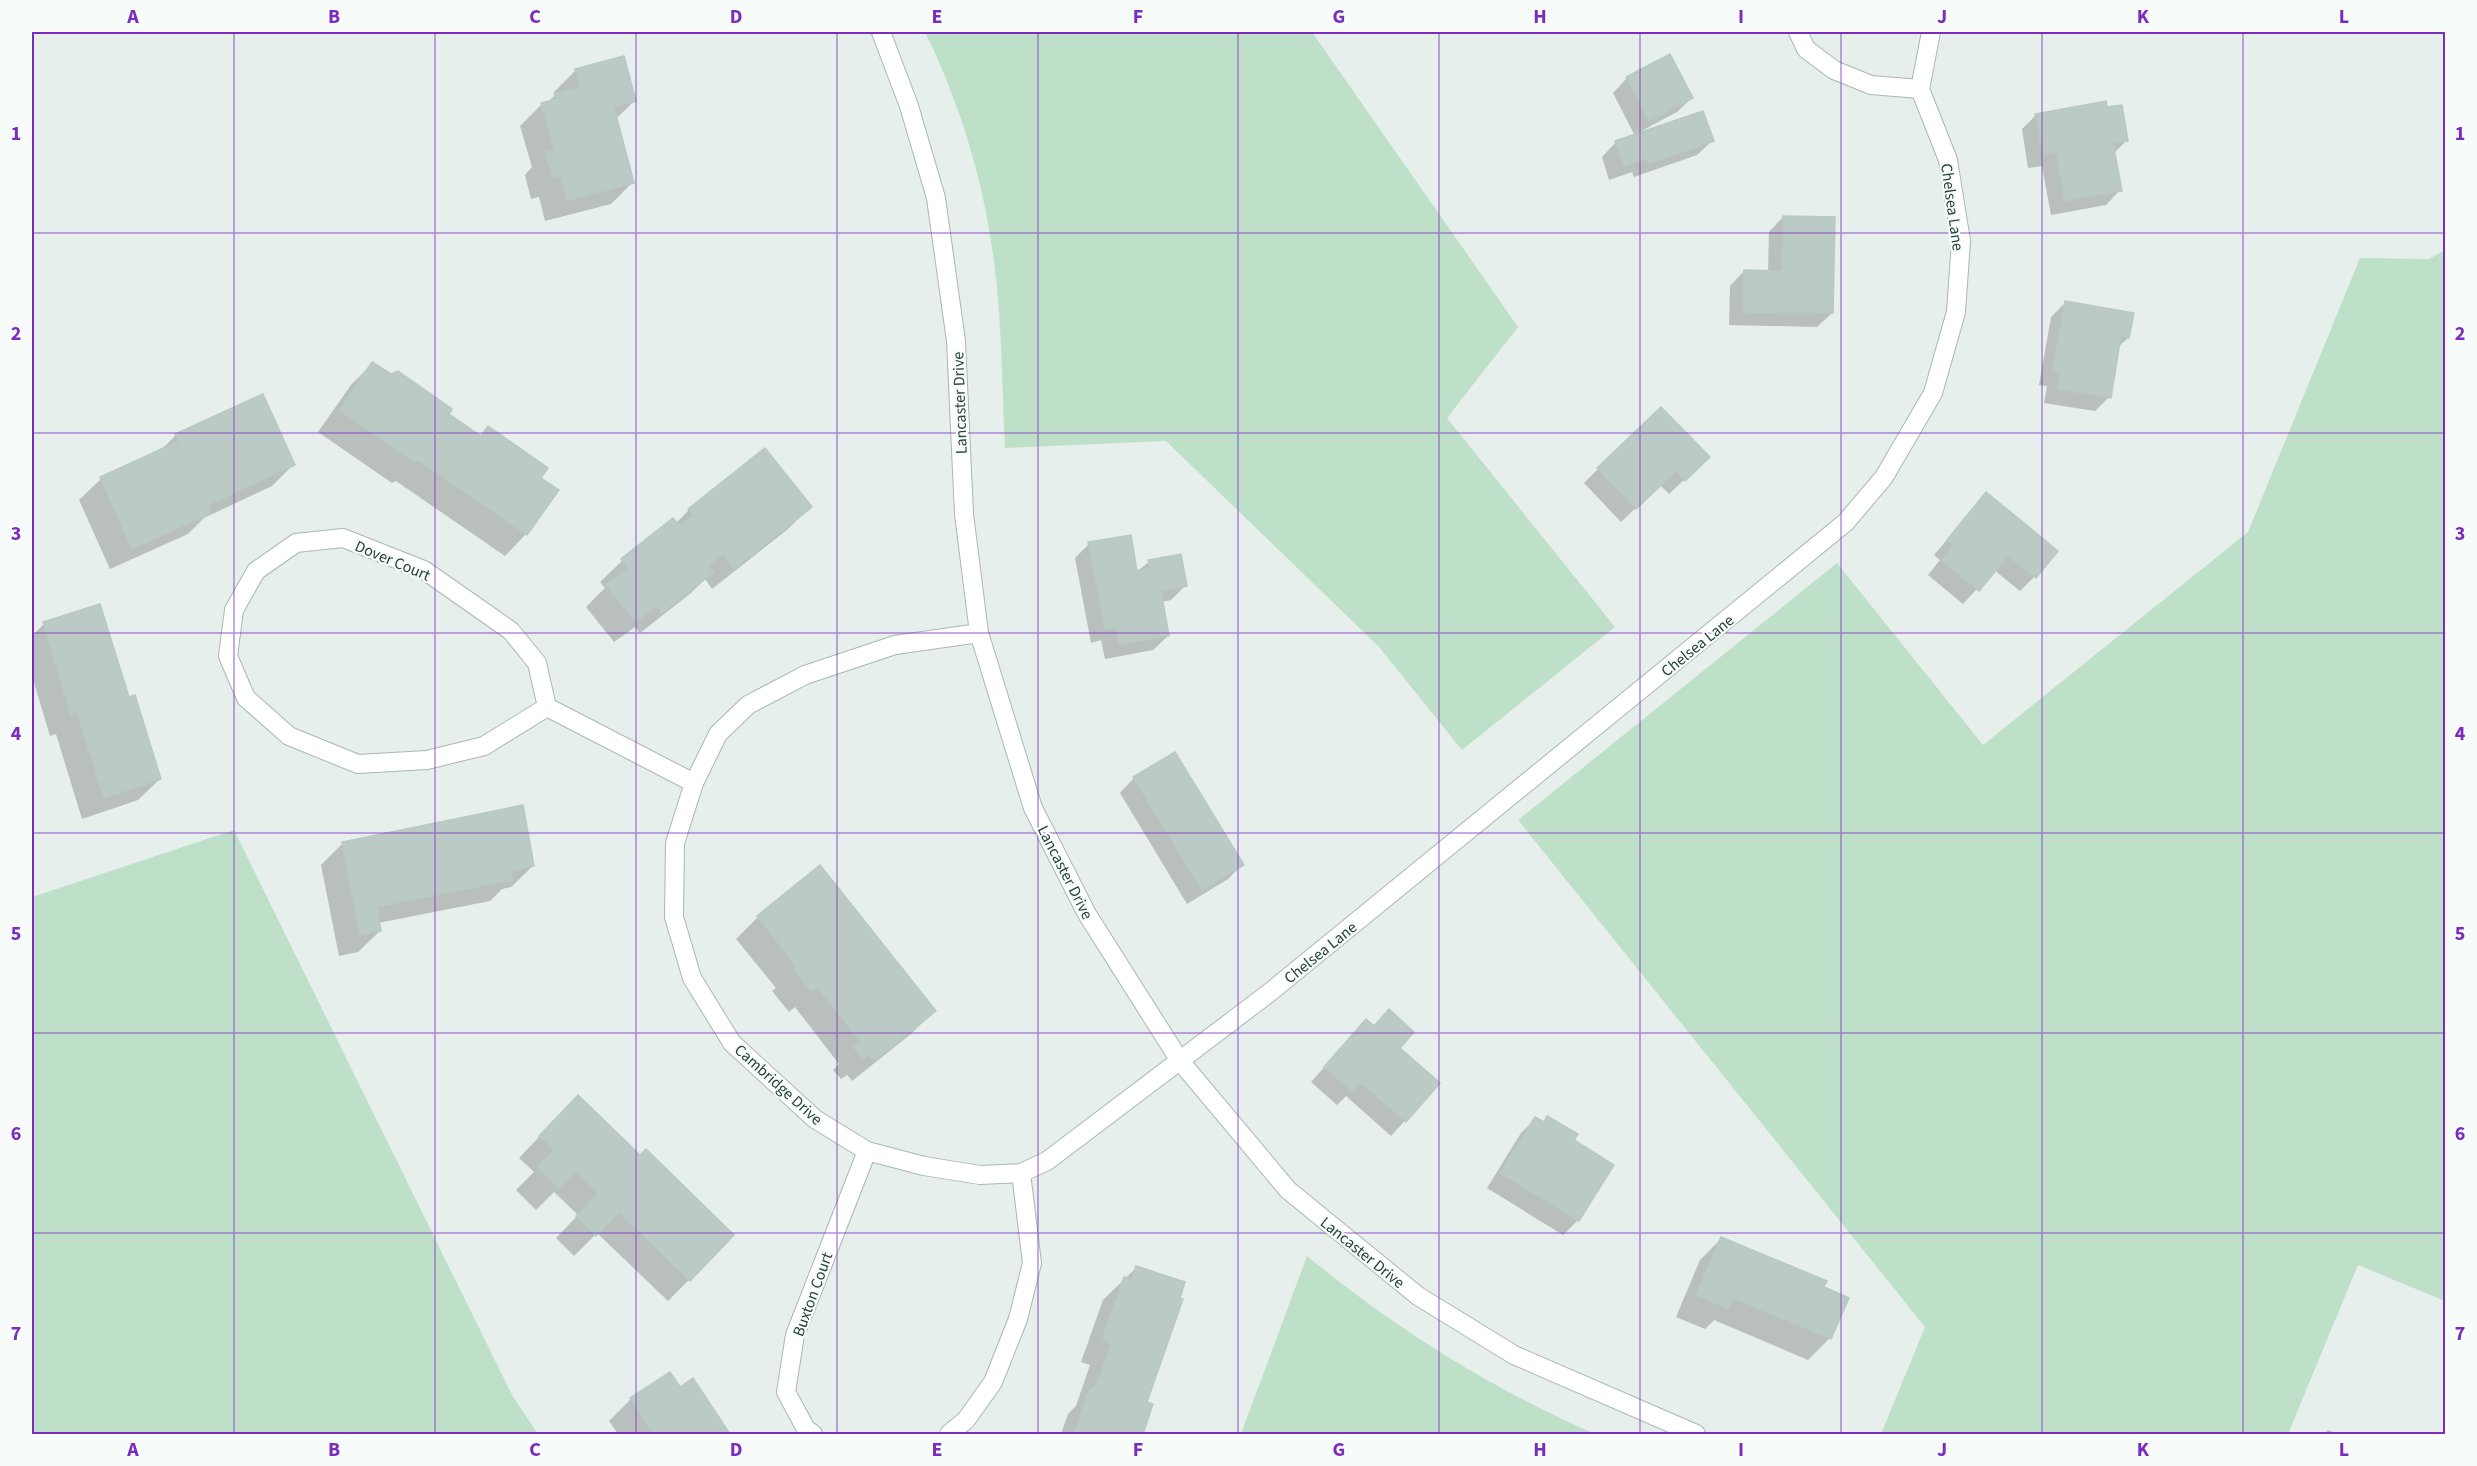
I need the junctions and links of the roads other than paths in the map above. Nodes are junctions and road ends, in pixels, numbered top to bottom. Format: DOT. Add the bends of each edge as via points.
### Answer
graph roads {
  1 [pos="881,32"];
  2 [pos="1798,32"];
  3 [pos="1932,32"];
  4 [pos="1920,89"];
  5 [pos="979,633"];
  6 [pos="548,707"];
  7 [pos="694,783"];
  8 [pos="1180,1061"];
  9 [pos="867,1151"];
  10 [pos="1021,1173"];
  11 [pos="813,1434"];
  12 [pos="949,1434"];
  13 [pos="1696,1434"];
  1 -- 5 [label="street, Lancaster Drive" via="909,106 936,198 956,342 964,514"];
  2 -- 4 [label="street" via="1806,49 1834,70 1871,85"];
  3 -- 4 [label="street"];
  4 -- 8 [label="street, Chelsea Lane" via="1948,159 1961,241 1956,312 1934,393 1884,477 1846,522 1801,560 1278,986"];
  5 -- 7 [label="street, Cambridge Drive" via="895,645 805,675 748,705 718,734"];
  5 -- 8 [label="street, Lancaster Drive" via="1033,808 1087,914"];
  6 -- 6 [label="street, Dover Court" via="484,746 427,760 358,764 289,736 246,698 228,656 234,610 256,571 296,543 343,538 424,570 511,631 537,663"];
  6 -- 7 [label="street"];
  7 -- 9 [label="street, Cambridge Drive" via="675,843 674,917 692,978 732,1043 815,1119"];
  8 -- 10 [label="street, Cambridge Drive" via="1047,1161"];
  8 -- 13 [label="street, Lancaster Drive" via="1288,1190 1418,1296 1514,1355"];
  9 -- 10 [label="street, Cambridge Drive" via="980,1175"];
  9 -- 11 [label="street, Buxton Court" via="795,1335 786,1392 806,1429"];
  10 -- 12 [label="street" via="1032,1263 1018,1319 993,1382 966,1420"];
}
